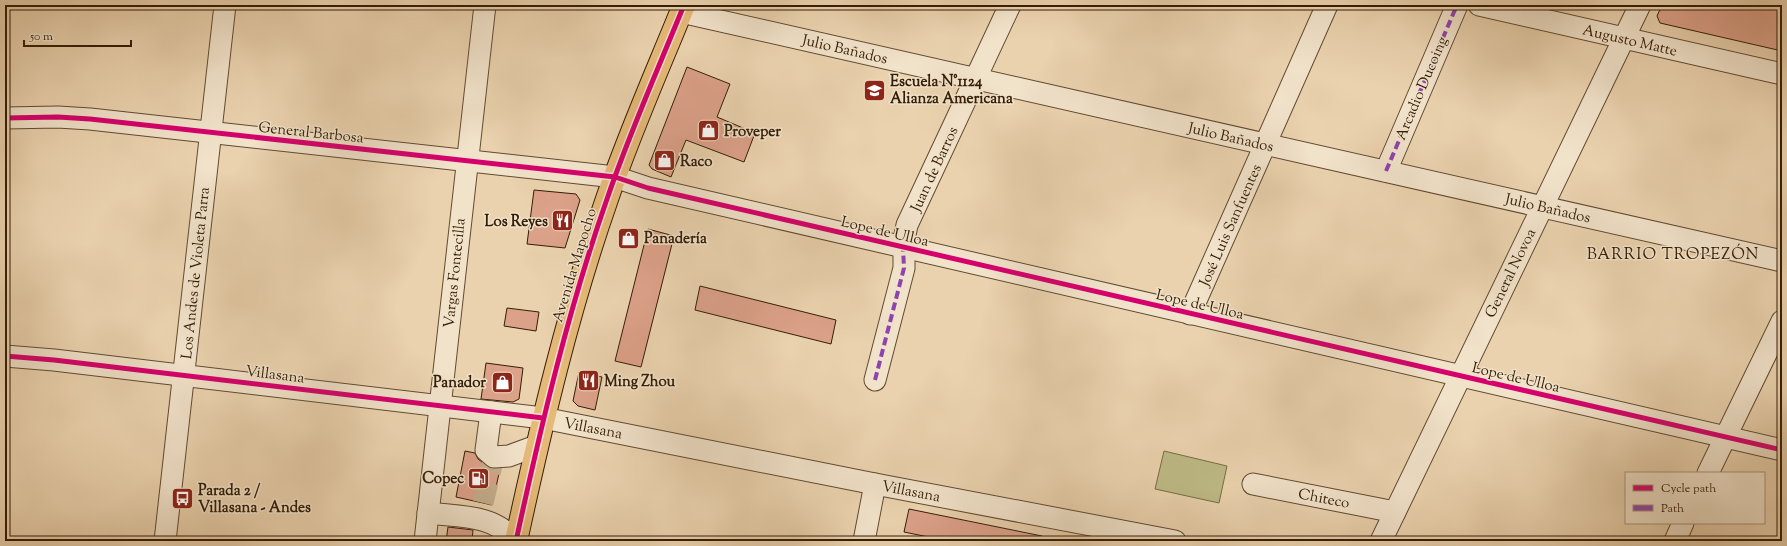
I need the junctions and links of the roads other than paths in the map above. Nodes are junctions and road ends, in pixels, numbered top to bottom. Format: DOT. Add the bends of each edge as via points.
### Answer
graph roads {
  1 [pos="225,5"];
  2 [pos="485,5"];
  3 [pos="1010,5"];
  4 [pos="1327,5"];
  5 [pos="1457,5"];
  6 [pos="1479,5"];
  7 [pos="1640,5"];
  8 [pos="682,8"];
  9 [pos="1624,38"];
  10 [pos="1782,74"];
  11 [pos="975,79"];
  12 [pos="5,118"];
  13 [pos="211,132"];
  14 [pos="1266,144"];
  15 [pos="467,161"];
  16 [pos="1386,171"];
  17 [pos="615,177"];
  18 [pos="1542,206"];
  19 [pos="903,248"];
  20 [pos="1782,261"];
  21 [pos="1190,314"];
  22 [pos="1782,321"];
  23 [pos="5,356"];
  24 [pos="183,375"];
  25 [pos="1461,376"];
  26 [pos="875,380"];
  27 [pos="439,405"];
  28 [pos="491,412"];
  29 [pos="543,418"];
  30 [pos="1726,438"];
  31 [pos="536,446"];
  32 [pos="1782,450"];
  33 [pos="1709,472"];
  34 [pos="875,484"];
  35 [pos="1253,484"];
  36 [pos="1395,512"];
  37 [pos="428,513"];
  38 [pos="1684,524"];
  39 [pos="165,541"];
  40 [pos="425,541"];
  41 [pos="515,541"];
  42 [pos="864,541"];
  43 [pos="1175,541"];
  44 [pos="1381,541"];
  45 [pos="1675,541"];
  1 -- 13 [label="street, Los Andes de Violeta Parra"];
  2 -- 15 [label="street, Vargas Fontecilla"];
  3 -- 11 [label="street, Juan de Barros"];
  4 -- 14 [label="street, José Luis Sanfuentes"];
  5 -- 16 [label="street, Arcadio Ducoing"];
  6 -- 9 [label="street, Augusto Matte"];
  7 -- 9 [label="street, General Novoa"];
  8 -- 11 [label="street, Julio Bañados"];
  8 -- 17 [label="main road, Avenida Mapocho"];
  9 -- 10 [label="street, Augusto Matte"];
  9 -- 18 [label="street, General Novoa"];
  11 -- 14 [label="street, Julio Bañados"];
  11 -- 19 [label="street, Juan de Barros" via="907,225"];
  12 -- 13 [label="street, General Barbosa" via="84,119"];
  13 -- 15 [label="street, General Barbosa"];
  13 -- 24 [label="street, Los Andes de Violeta Parra"];
  14 -- 16 [label="street, Julio Bañados"];
  14 -- 21 [label="street, José Luis Sanfuentes"];
  15 -- 17 [label="street, General Barbosa"];
  15 -- 27 [label="street, Vargas Fontecilla"];
  16 -- 18 [label="street, Julio Bañados"];
  17 -- 19 [label="street, Lope de Ulloa" via="648,188"];
  17 -- 29 [label="main road, Avenida Mapocho" via="598,224"];
  18 -- 20 [label="street, Julio Bañados"];
  18 -- 25 [label="street, General Novoa"];
  19 -- 21 [label="street, Lope de Ulloa"];
  19 -- 26 [label="street, Lope de Ulloa" via="904,268"];
  21 -- 25 [label="street, Lope de Ulloa"];
  22 -- 30 [label="street"];
  23 -- 24 [label="street, Villasana"];
  24 -- 27 [label="street, Villasana"];
  24 -- 39 [label="street, Los Andes de Violeta Parra"];
  25 -- 30 [label="street, Lope de Ulloa"];
  25 -- 36 [label="street, General Novoa"];
  27 -- 28 [label="street, Villasana"];
  27 -- 37 [label="street, Vargas Fontecilla"];
  28 -- 29 [label="street, Villasana"];
  28 -- 31 [label="street" via="486,450 494,457 509,456"];
  29 -- 31 [label="main road, Avenida Mapocho"];
  29 -- 34 [label="street, Villasana"];
  30 -- 32 [label="street, Lope de Ulloa"];
  30 -- 33 [label="street"];
  31 -- 41 [label="main road, Avenida Mapocho"];
  34 -- 42 [label="street"];
  34 -- 43 [label="street, Villasana"];
  35 -- 36 [label="street, Chiteco"];
  36 -- 44 [label="street, General Novoa"];
  37 -- 40 [label="street, Vargas Fontecilla"];
  37 -- 41 [label="street" via="481,511"];
  38 -- 45 [label="street"];
}
